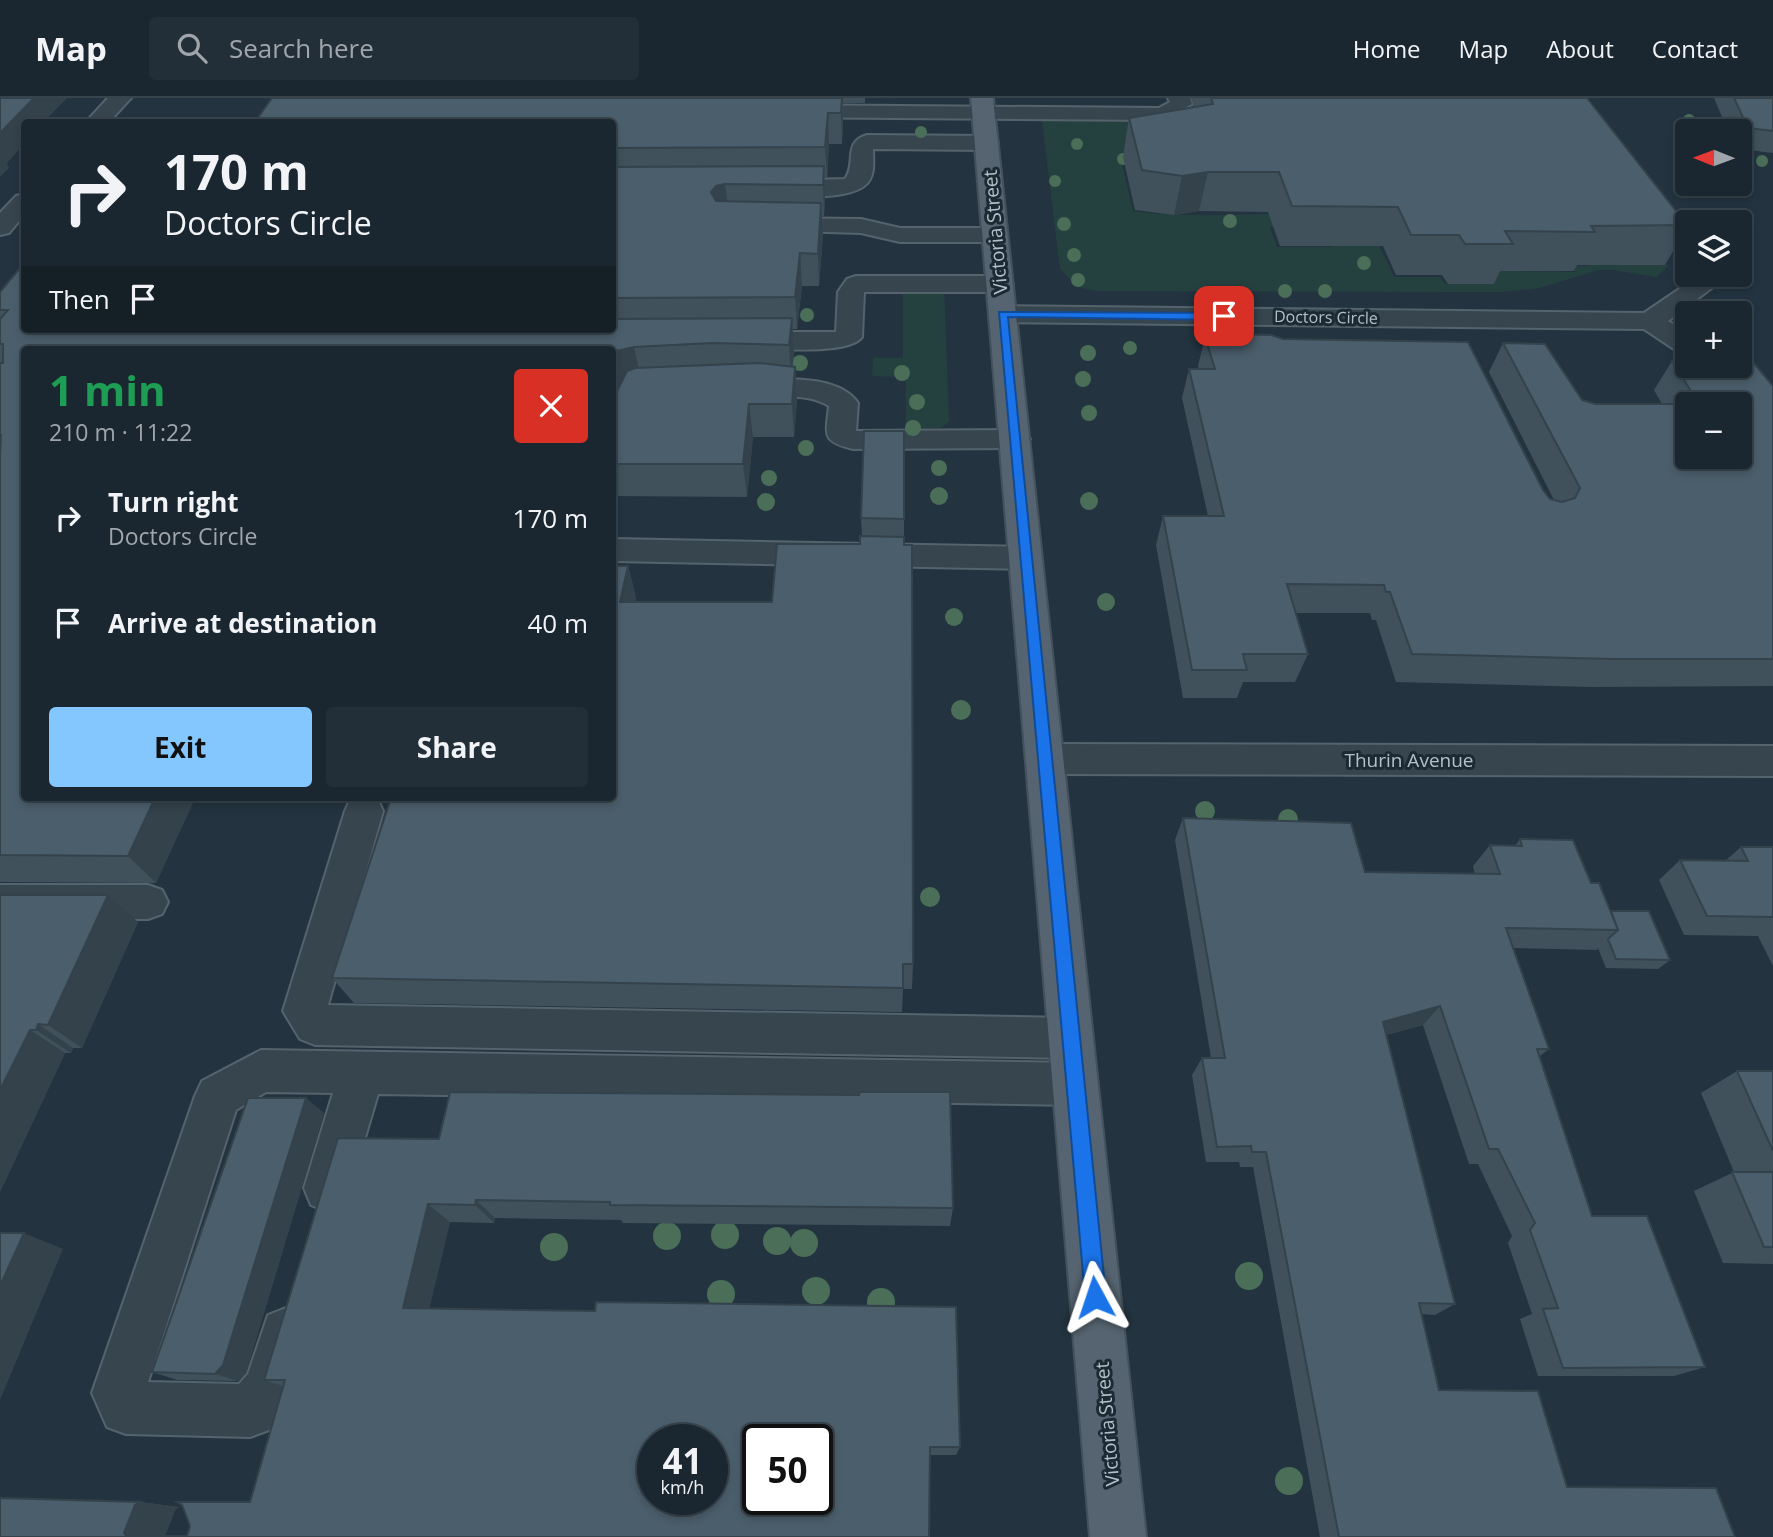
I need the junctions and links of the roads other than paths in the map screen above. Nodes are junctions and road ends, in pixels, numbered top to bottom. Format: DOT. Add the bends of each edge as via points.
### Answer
graph roads {
  1 [pos="120,98"];
  2 [pos="771,98"];
  3 [pos="1179,98"];
  4 [pos="1086,107"];
  5 [pos="984,117"];
  6 [pos="100,119"];
  7 [pos="746,188"];
  8 [pos="20,191"];
  9 [pos="742,225"];
  10 [pos="0,228"];
  11 [pos="995,235"];
  12 [pos="0,242"];
  13 [pos="21,242"];
  14 [pos="1699,287"];
  15 [pos="1001,299"];
  16 [pos="1650,321"];
  17 [pos="1675,337"];
  18 [pos="715,340"];
  19 [pos="723,389"];
  20 [pos="1015,439"];
  21 [pos="616,550"];
  22 [pos="1025,558"];
  23 [pos="1045,759"];
  24 [pos="1773,761"];
  25 [pos="364,811"];
  26 [pos="0,902"];
  27 [pos="148,902"];
  28 [pos="1071,1038"];
  29 [pos="362,1073"];
  30 [pos="1075,1084"];
  31 [pos="316,1231"];
  32 [pos="296,1297"];
  33 [pos="1118,1537"];
  1 -- 6 [label="street"];
  2 -- 5 [label="street" via="769,111"];
  3 -- 4 [label="street" via="1181,104 1163,114"];
  4 -- 5 [label="street"];
  5 -- 7 [label="street" via="867,142 855,184"];
  5 -- 11 [label="main road, Victoria Street"];
  8 -- 10 [label="street"];
  9 -- 11 [label="street" via="861,226 900,235"];
  11 -- 15 [label="main road, Victoria Street"];
  12 -- 13 [label="street"];
  14 -- 16 [label="street"];
  15 -- 16 [label="street, Doctors Circle" via="1452,331"];
  15 -- 18 [label="street, Doctors Circle" via="856,284 850,292 849,337"];
  15 -- 20 [label="main road, Victoria Street"];
  16 -- 17 [label="street"];
  19 -- 20 [label="street" via="806,388 835,397 844,403 841,436 853,440"];
  20 -- 22 [label="main road, Victoria Street"];
  21 -- 22 [label="street"];
  22 -- 23 [label="main road, Victoria Street"];
  23 -- 24 [label="street, Thurin Avenue"];
  23 -- 28 [label="main road, Victoria Street"];
  25 -- 28 [label="street" via="305,1011 315,1025"];
  26 -- 27 [label="street"];
  28 -- 30 [label="main road, Victoria Street"];
  29 -- 30 [label="street"];
  29 -- 31 [label="street"];
  29 -- 32 [label="street" via="261,1071 218,1096 118,1393 125,1408 250,1411 270,1389"];
  30 -- 33 [label="main road, Victoria Street"];
}
